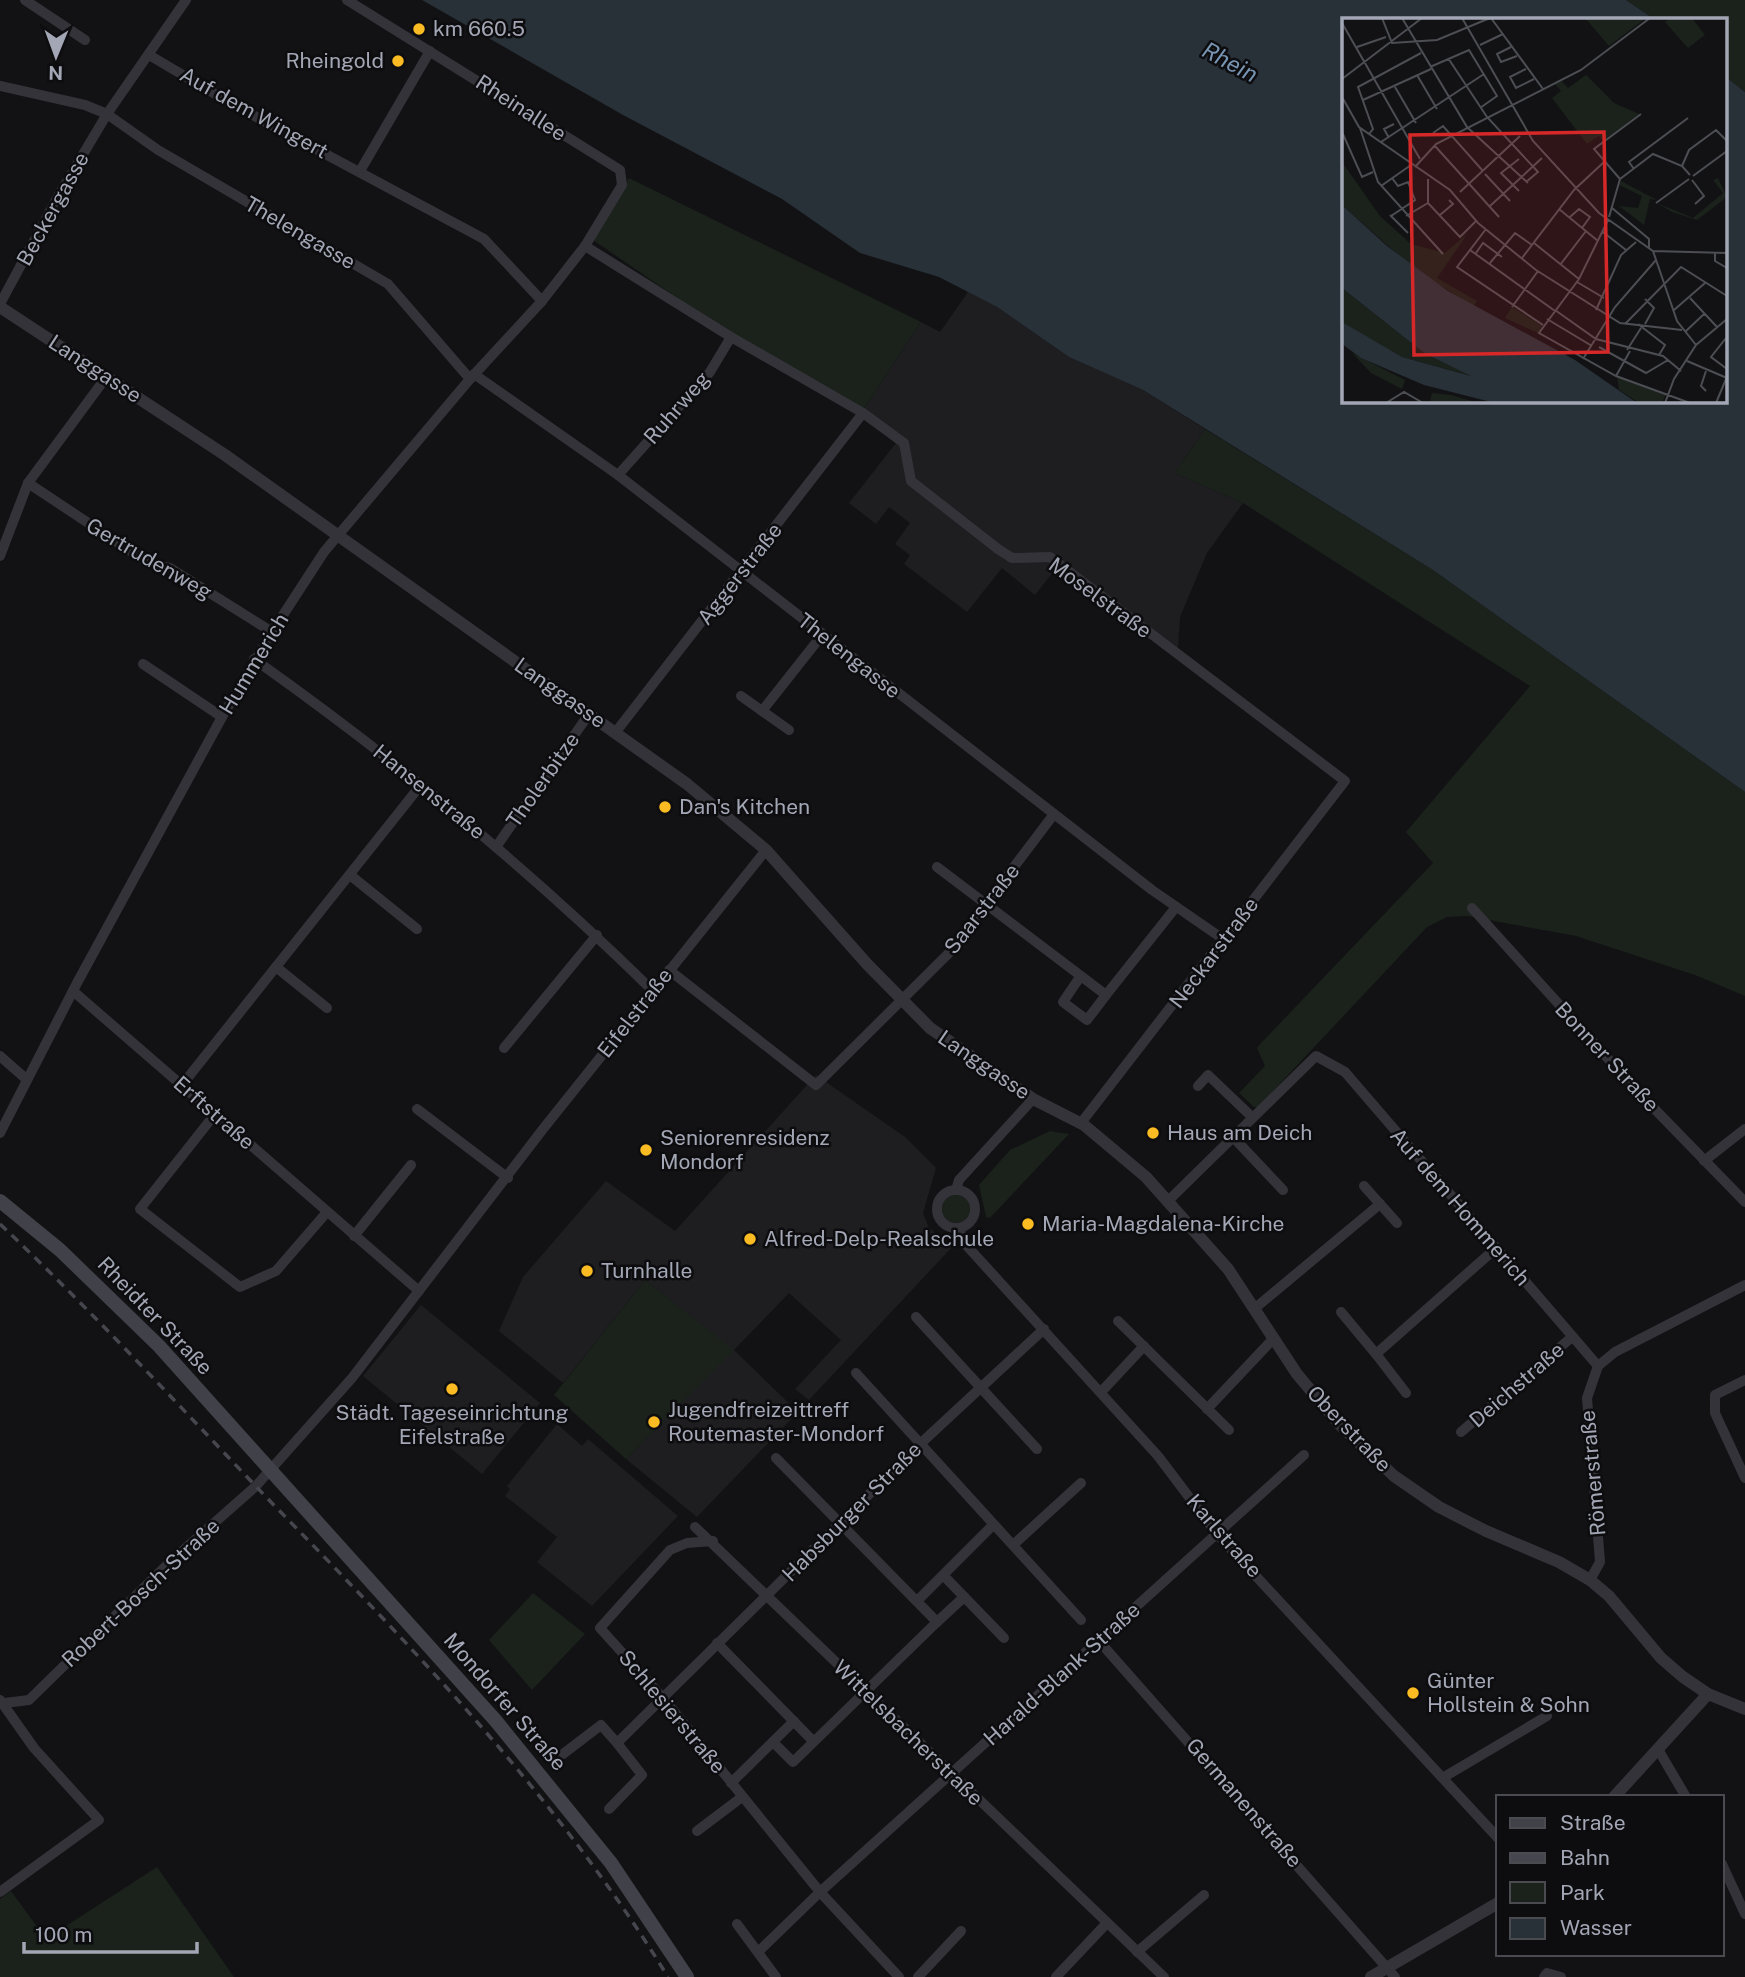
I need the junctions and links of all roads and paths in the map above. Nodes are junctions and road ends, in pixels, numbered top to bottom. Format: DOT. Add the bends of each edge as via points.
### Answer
graph roads {
  1 [pos="25,0"];
  2 [pos="186,0"];
  3 [pos="347,0"];
  4 [pos="85,40"];
  5 [pos="430,51"];
  6 [pos="149,55"];
  7 [pos="0,86"];
  8 [pos="107,114"];
  9 [pos="360,171"];
  10 [pos="585,246"];
  11 [pos="542,301"];
  12 [pos="0,305"];
  13 [pos="731,337"];
  14 [pos="107,376"];
  15 [pos="472,377"];
  16 [pos="863,413"];
  17 [pos="618,475"];
  18 [pos="28,483"];
  19 [pos="339,536"];
  20 [pos="0,556"];
  21 [pos="742,572"];
  22 [pos="272,632"];
  23 [pos="822,635"];
  24 [pos="254,659"];
  25 [pos="143,664"];
  26 [pos="741,696"];
  27 [pos="762,711"];
  28 [pos="589,714"];
  29 [pos="222,717"];
  30 [pos="789,730"];
  31 [pos="615,733"];
  32 [pos="1345,781"];
  33 [pos="419,786"];
  34 [pos="1054,814"];
  35 [pos="496,847"];
  36 [pos="766,850"];
  37 [pos="937,867"];
  38 [pos="350,875"];
  39 [pos="987,906"];
  40 [pos="1176,907"];
  41 [pos="1472,908"];
  42 [pos="417,929"];
  43 [pos="597,936"];
  44 [pos="1223,939"];
  45 [pos="276,967"];
  46 [pos="669,970"];
  47 [pos="1080,977"];
  48 [pos="653,990"];
  49 [pos="72,991"];
  50 [pos="1106,995"];
  51 [pos="902,997"];
  52 [pos="327,1008"];
  53 [pos="504,1048"];
  54 [pos="0,1056"];
  55 [pos="25,1078"];
  56 [pos="182,1086"];
  57 [pos="1198,1086"];
  58 [pos="1033,1099"];
  59 [pos="416,1109"];
  60 [pos="215,1114"];
  61 [pos="1252,1117"];
  62 [pos="1081,1123"];
  63 [pos="1745,1129"];
  64 [pos="0,1133"];
  65 [pos="1233,1137"];
  66 [pos="1704,1161"];
  67 [pos="411,1165"];
  68 [pos="508,1178"];
  69 [pos="1364,1186"];
  70 [pos="956,1190"];
  71 [pos="1283,1190"];
  72 [pos="0,1200"];
  73 [pos="1169,1200"];
  74 [pos="1745,1202"];
  75 [pos="1380,1204"];
  76 [pos="327,1212"];
  77 [pos="1397,1223"];
  78 [pos="958,1228"];
  79 [pos="354,1236"];
  80 [pos="1494,1249"];
  81 [pos="1745,1285"];
  82 [pos="419,1291"];
  83 [pos="1254,1309"];
  84 [pos="1340,1312"];
  85 [pos="916,1317"];
  86 [pos="1118,1321"];
  87 [pos="1044,1329"];
  88 [pos="1572,1337"];
  89 [pos="1274,1338"];
  90 [pos="1144,1346"];
  91 [pos="1376,1354"];
  92 [pos="1598,1366"];
  93 [pos="856,1373"];
  94 [pos="1745,1380"];
  95 [pos="979,1387"];
  96 [pos="1101,1392"];
  97 [pos="1406,1393"];
  98 [pos="1207,1409"];
  99 [pos="1229,1430"];
  100 [pos="1461,1432"];
  101 [pos="919,1445"];
  102 [pos="1037,1449"];
  103 [pos="1304,1455"];
  104 [pos="776,1458"];
  105 [pos="270,1471"];
  106 [pos="1745,1478"];
  107 [pos="1082,1483"];
  108 [pos="840,1522"];
  109 [pos="993,1525"];
  110 [pos="695,1527"];
  111 [pos="1217,1534"];
  112 [pos="713,1541"];
  113 [pos="1013,1545"];
  114 [pos="944,1576"];
  115 [pos="1590,1580"];
  116 [pos="769,1596"];
  117 [pos="964,1597"];
  118 [pos="917,1601"];
  119 [pos="1081,1620"];
  120 [pos="937,1622"];
  121 [pos="1004,1638"];
  122 [pos="1099,1641"];
  123 [pos="718,1643"];
  124 [pos="865,1692"];
  125 [pos="1708,1694"];
  126 [pos="663,1698"];
  127 [pos="2,1701"];
  128 [pos="1744,1708"];
  129 [pos="1547,1716"];
  130 [pos="794,1721"];
  131 [pos="813,1741"];
  132 [pos="773,1742"];
  133 [pos="617,1744"];
  134 [pos="1659,1751"];
  135 [pos="563,1754"];
  136 [pos="950,1774"];
  137 [pos="1444,1777"];
  138 [pos="731,1783"];
  139 [pos="1616,1795"];
  140 [pos="1685,1795"];
  141 [pos="742,1797"];
  142 [pos="609,1809"];
  143 [pos="697,1831"];
  144 [pos="1496,1836"];
  145 [pos="1724,1868"];
  146 [pos="0,1892"];
  147 [pos="820,1892"];
  148 [pos="1204,1895"];
  149 [pos="1496,1904"];
  150 [pos="1745,1914"];
  151 [pos="737,1924"];
  152 [pos="1106,1924"];
  153 [pos="961,1931"];
  154 [pos="758,1952"];
  155 [pos="1137,1952"];
  156 [pos="1392,1972"];
  157 [pos="687,1977"];
  158 [pos="776,1977"];
  159 [pos="900,1977"];
  160 [pos="918,1977"];
  161 [pos="1056,1977"];
  162 [pos="1164,1977"];
  163 [pos="1371,1977"];
  164 [pos="1544,1977"];
  165 [pos="1562,1977"];
  1 -- 4 [label="street"];
  2 -- 6 [label="street, Beckergasse"];
  3 -- 5 [label="street, Rheinallee"];
  5 -- 9 [label="street"];
  5 -- 10 [label="street, Rheinallee" via="620,170 622,186"];
  6 -- 8 [label="street, Beckergasse"];
  6 -- 9 [label="street, Auf dem Wingert"];
  7 -- 8 [label="street, Thelengasse"];
  8 -- 12 [label="street, Beckergasse"];
  8 -- 15 [label="street, Thelengasse" via="158,150 388,284"];
  9 -- 11 [label="street, Auf dem Wingert" via="484,239"];
  10 -- 11 [label="street, Hummerich"];
  10 -- 13 [label="street, Moselstraße"];
  11 -- 15 [label="street, Hummerich"];
  12 -- 14 [label="street, Langgasse"];
  13 -- 16 [label="street, Moselstraße"];
  13 -- 17 [label="street, Ruhrweg" via="710,372"];
  14 -- 18 [label="street"];
  14 -- 19 [label="street, Langgasse"];
  15 -- 17 [label="street, Thelengasse"];
  15 -- 19 [label="street, Hummerich"];
  16 -- 21 [label="street, Aggerstraße"];
  16 -- 32 [label="street, Moselstraße" via="904,443 911,481 998,549 1012,558 1050,557"];
  17 -- 21 [label="street, Thelengasse"];
  18 -- 20 [label="street"];
  18 -- 22 [label="street, Gertrudenweg" via="150,564 170,568"];
  19 -- 22 [label="street, Hummerich"];
  19 -- 28 [label="street, Langgasse"];
  21 -- 23 [label="street, Thelengasse"];
  21 -- 31 [label="street, Aggerstraße"];
  22 -- 24 [label="street, Hummerich"];
  23 -- 27 [label="street"];
  23 -- 34 [label="street, Thelengasse"];
  24 -- 29 [label="street, Hummerich"];
  24 -- 33 [label="street, Hansenstraße" via="341,721"];
  25 -- 29 [label="street"];
  26 -- 27 [label="street"];
  27 -- 30 [label="street"];
  28 -- 31 [label="street, Langgasse"];
  28 -- 35 [label="street, Tholerbitze"];
  29 -- 49 [label="street, Hummerich"];
  31 -- 36 [label="street, Langgasse" via="687,784"];
  32 -- 44 [label="street, Neckarstraße"];
  33 -- 35 [label="street, Hansenstraße"];
  33 -- 38 [label="street"];
  34 -- 39 [label="street, Saarstraße"];
  34 -- 40 [label="street, Thelengasse"];
  35 -- 43 [label="street, Hansenstraße"];
  36 -- 46 [label="street, Eifelstraße"];
  36 -- 51 [label="street, Langgasse"];
  37 -- 39 [label="street"];
  38 -- 42 [label="street"];
  38 -- 45 [label="street"];
  39 -- 47 [label="street"];
  39 -- 51 [label="street, Saarstraße" via="948,954"];
  40 -- 44 [label="street, Thelengasse"];
  40 -- 50 [label="street"];
  41 -- 66 [label="street, Bonner Straße"];
  43 -- 48 [label="street, Hansenstraße"];
  43 -- 53 [label="street"];
  44 -- 62 [label="street, Neckarstraße"];
  45 -- 52 [label="street"];
  45 -- 56 [label="street"];
  46 -- 48 [label="street, Eifelstraße"];
  46 -- 51 [label="street, Saarstraße" via="816,1085"];
  47 -- 50 [label="street"];
  47 -- 50 [label="street" via="1063,1002 1087,1020"];
  48 -- 68 [label="street, Eifelstraße"];
  49 -- 55 [label="street, Hummerich"];
  49 -- 56 [label="street, Erftstraße"];
  51 -- 58 [label="street, Langgasse" via="930,1028"];
  54 -- 55 [label="street"];
  55 -- 64 [label="street, Hummerich"];
  56 -- 60 [label="street, Erftstraße"];
  57 -- 61 [label="street" via="1208,1076"];
  58 -- 62 [label="street, Langgasse"];
  58 -- 70 [label="street, Karlstraße" via="959,1181"];
  59 -- 68 [label="street"];
  60 -- 76 [label="street, Erftstraße"];
  60 -- 76 [label="street" via="140,1209 240,1287 276,1271"];
  61 -- 65 [label="street"];
  61 -- 80 [label="street, Auf dem Hommerich" via="1316,1056 1345,1072"];
  62 -- 73 [label="street, Oberstraße" via="1105,1139"];
  63 -- 66 [label="street"];
  65 -- 71 [label="street"];
  65 -- 73 [label="street"];
  66 -- 74 [label="street, Bonner Straße"];
  67 -- 79 [label="street"];
  68 -- 82 [label="street, Eifelstraße"];
  69 -- 75 [label="street"];
  70 -- 78 [label="street" via="969,1195 975,1208 971,1221"];
  70 -- 78 [label="street, Karlstraße" via="942,1195 936,1210 943,1224"];
  72 -- 105 [label="main road, Rheidter Straße" via="120,1307"];
  73 -- 83 [label="street, Oberstraße" via="1228,1269"];
  75 -- 77 [label="street"];
  75 -- 83 [label="street"];
  76 -- 79 [label="street, Erftstraße"];
  78 -- 87 [label="street, Karlstraße" via="967,1246"];
  79 -- 82 [label="street, Erftstraße"];
  80 -- 88 [label="street, Auf dem Hommerich"];
  80 -- 91 [label="street"];
  81 -- 92 [label="street" via="1615,1352"];
  82 -- 105 [label="street, Eifelstraße" via="352,1378"];
  83 -- 89 [label="street, Oberstraße"];
  84 -- 91 [label="street"];
  85 -- 95 [label="street"];
  86 -- 90 [label="street"];
  87 -- 95 [label="street, Habsburger Straße"];
  87 -- 96 [label="street, Karlstraße"];
  88 -- 92 [label="street, Auf dem Hommerich"];
  88 -- 100 [label="street, Deichstraße"];
  89 -- 98 [label="street"];
  89 -- 115 [label="street, Oberstraße" via="1339,1424 1394,1476 1439,1507"];
  90 -- 96 [label="street"];
  90 -- 98 [label="street"];
  91 -- 97 [label="street"];
  92 -- 115 [label="street, Römerstraße" via="1587,1398 1600,1562"];
  93 -- 101 [label="street"];
  94 -- 106 [label="street" via="1715,1395 1715,1413"];
  95 -- 101 [label="street, Habsburger Straße"];
  95 -- 102 [label="street"];
  96 -- 111 [label="street, Karlstraße" via="1158,1456"];
  98 -- 99 [label="street"];
  101 -- 108 [label="street, Habsburger Straße"];
  101 -- 109 [label="street"];
  103 -- 111 [label="street, Harald-Blank-Straße"];
  104 -- 108 [label="street"];
  105 -- 127 [label="street, Robert-Bosch-Straße" via="29,1700"];
  105 -- 157 [label="main road, Mondorfer Straße" via="535,1766 611,1863"];
  107 -- 113 [label="street"];
  108 -- 116 [label="street, Habsburger Straße"];
  108 -- 118 [label="street"];
  109 -- 113 [label="street"];
  109 -- 114 [label="street"];
  110 -- 112 [label="street, Wittelsbacherstraße"];
  111 -- 122 [label="street, Harald-Blank-Straße"];
  111 -- 137 [label="street, Karlstraße"];
  112 -- 116 [label="street, Wittelsbacherstraße"];
  112 -- 126 [label="street, Schlesierstraße" via="670,1550 600,1628"];
  113 -- 119 [label="street"];
  114 -- 117 [label="street"];
  114 -- 118 [label="street"];
  115 -- 125 [label="street, Oberstraße" via="1626,1614 1661,1658"];
  116 -- 123 [label="street, Habsburger Straße"];
  116 -- 124 [label="street, Wittelsbacherstraße"];
  117 -- 120 [label="street"];
  117 -- 121 [label="street"];
  118 -- 120 [label="street"];
  120 -- 124 [label="street"];
  122 -- 136 [label="street, Harald-Blank-Straße"];
  122 -- 156 [label="street, Germanenstraße"];
  123 -- 126 [label="street, Habsburger Straße"];
  123 -- 130 [label="street"];
  124 -- 131 [label="street"];
  124 -- 136 [label="street, Wittelsbacherstraße"];
  125 -- 128 [label="street, Oberstraße"];
  125 -- 134 [label="street"];
  126 -- 133 [label="street, Habsburger Straße"];
  126 -- 138 [label="street, Schlesierstraße"];
  127 -- 146 [label="street" via="34,1748 99,1821"];
  129 -- 137 [label="street"];
  130 -- 131 [label="street"];
  130 -- 132 [label="street"];
  131 -- 132 [label="street" via="793,1762"];
  132 -- 138 [label="street"];
  133 -- 135 [label="street" via="601,1726"];
  133 -- 142 [label="street" via="642,1775"];
  134 -- 139 [label="street"];
  134 -- 140 [label="street"];
  136 -- 147 [label="street, Harald-Blank-Straße"];
  136 -- 152 [label="street, Wittelsbacherstraße"];
  137 -- 144 [label="street, Karlstraße"];
  138 -- 141 [label="street, Schlesierstraße"];
  141 -- 143 [label="street"];
  141 -- 147 [label="street, Schlesierstraße"];
  145 -- 150 [label="street"];
  147 -- 154 [label="street"];
  147 -- 159 [label="street, Schlesierstraße"];
  148 -- 155 [label="street"];
  149 -- 156 [label="street"];
  151 -- 154 [label="street"];
  152 -- 155 [label="street, Wittelsbacherstraße"];
  152 -- 161 [label="street"];
  153 -- 160 [label="street"];
  154 -- 158 [label="street"];
  155 -- 162 [label="street, Wittelsbacherstraße"];
  156 -- 163 [label="street"];
  164 -- 165 [label="street" via="1547,1973"];
}
